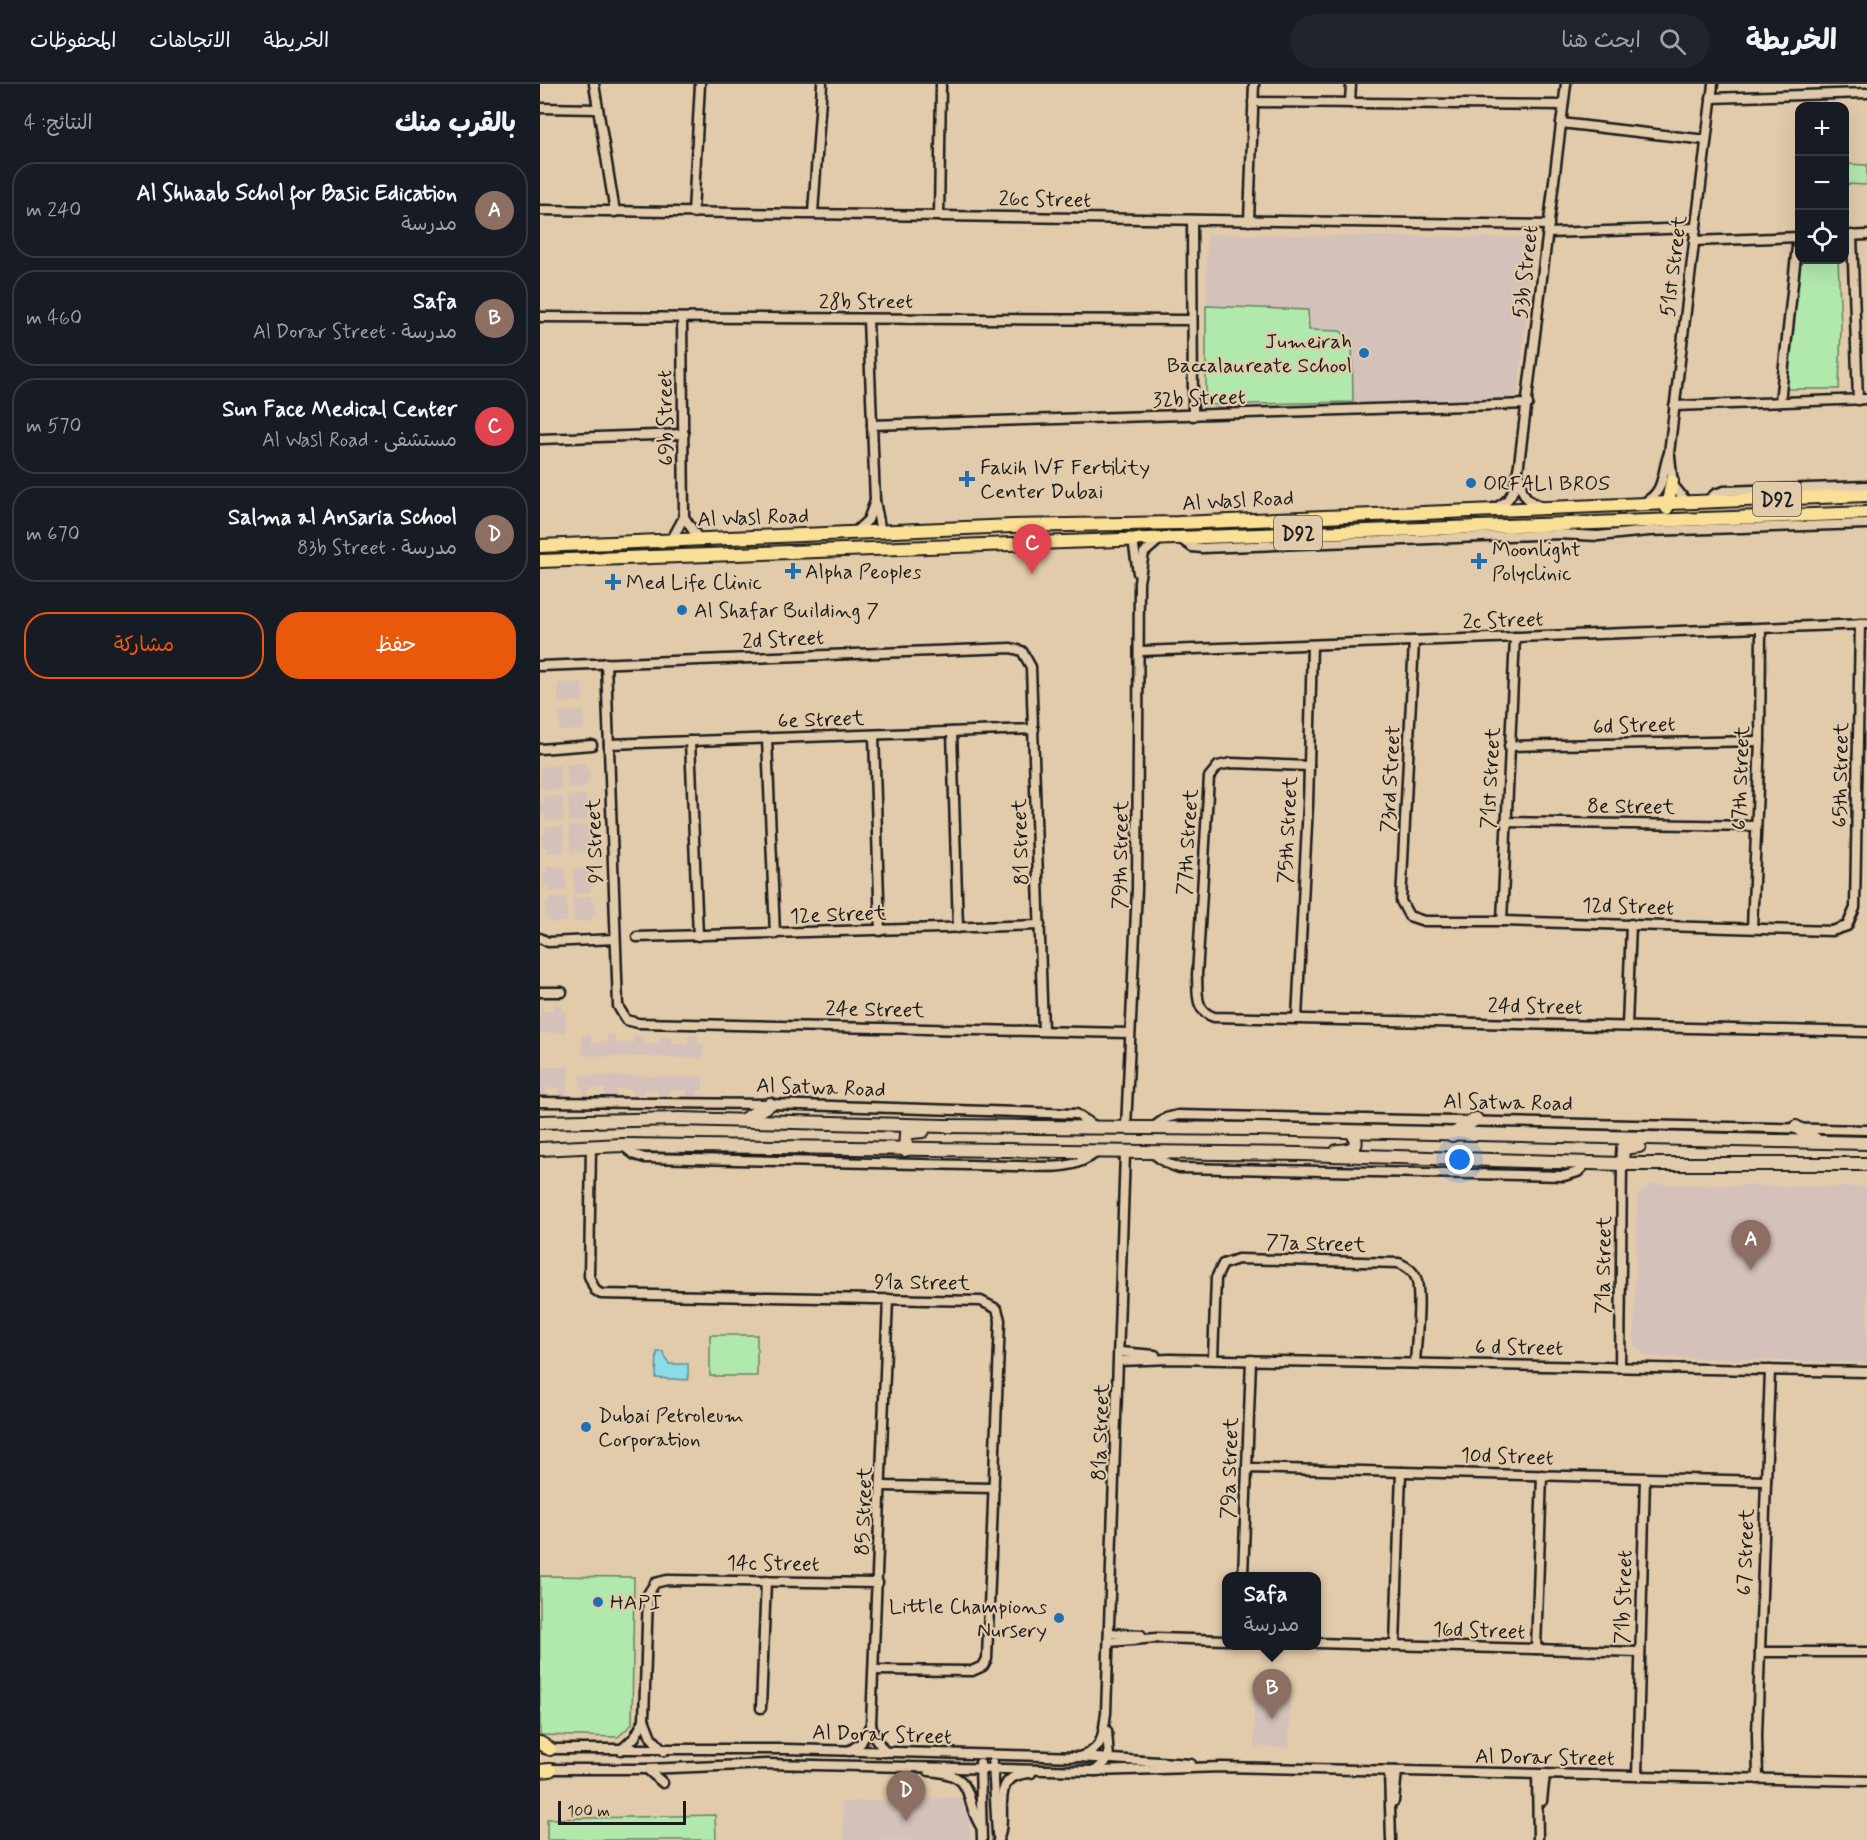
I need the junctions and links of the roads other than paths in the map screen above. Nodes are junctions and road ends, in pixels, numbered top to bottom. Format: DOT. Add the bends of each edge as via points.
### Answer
graph roads {
  1 [pos="594,84"];
  2 [pos="700,84"];
  3 [pos="822,84"];
  4 [pos="941,84"];
  5 [pos="1254,84"];
  6 [pos="1351,84"];
  7 [pos="1566,84"];
  8 [pos="1713,84"];
  9 [pos="1867,93"];
  10 [pos="1711,98"];
  11 [pos="1254,102"];
  12 [pos="1350,104"];
  13 [pos="1563,105"];
  14 [pos="540,108"];
  15 [pos="598,109"];
  16 [pos="1561,123"];
  17 [pos="1706,140"];
  18 [pos="540,210"];
  19 [pos="615,212"];
  20 [pos="693,213"];
  21 [pos="813,213"];
  22 [pos="939,216"];
  23 [pos="1192,220"];
  24 [pos="1249,221"];
  25 [pos="1695,228"];
  26 [pos="1548,229"];
  27 [pos="1867,235"];
  28 [pos="1849,236"];
  29 [pos="1795,237"];
  30 [pos="1694,241"];
  31 [pos="1849,247"];
  32 [pos="1796,264"];
  33 [pos="540,318"];
  34 [pos="682,319"];
  35 [pos="868,319"];
  36 [pos="1192,320"];
  37 [pos="1863,399"];
  38 [pos="1780,402"];
  39 [pos="1528,404"];
  40 [pos="1674,406"];
  41 [pos="1194,416"];
  42 [pos="872,425"];
  43 [pos="684,434"];
  44 [pos="540,439"];
  45 [pos="1670,453"];
  46 [pos="1519,465"];
  47 [pos="1672,481"];
  48 [pos="1867,486"];
  49 [pos="1867,495"];
  50 [pos="875,501"];
  51 [pos="1687,502"];
  52 [pos="1706,502"];
  53 [pos="1668,503"];
  54 [pos="1640,504"];
  55 [pos="1544,507"];
  56 [pos="1487,511"];
  57 [pos="1867,513"];
  58 [pos="684,517"];
  59 [pos="1178,523"];
  60 [pos="1867,524"];
  61 [pos="1531,525"];
  62 [pos="881,531"];
  63 [pos="855,532"];
  64 [pos="698,538"];
  65 [pos="1161,538"];
  66 [pos="1179,538"];
  67 [pos="672,539"];
  68 [pos="1133,540"];
  69 [pos="540,546"];
  70 [pos="729,553"];
  71 [pos="540,561"];
  72 [pos="1139,582"];
  73 [pos="1864,624"];
  74 [pos="1761,629"];
  75 [pos="1515,637"];
  76 [pos="1414,641"];
  77 [pos="1312,645"];
  78 [pos="1141,651"];
  79 [pos="1025,654"];
  80 [pos="606,663"];
  81 [pos="540,666"];
  82 [pos="1034,729"];
  83 [pos="952,732"];
  84 [pos="874,735"];
  85 [pos="767,739"];
  86 [pos="690,741"];
  87 [pos="1760,741"];
  88 [pos="609,744"];
  89 [pos="592,745"];
  90 [pos="1509,746"];
  91 [pos="540,748"];
  92 [pos="1309,766"];
  93 [pos="1505,822"];
  94 [pos="1756,826"];
  95 [pos="1408,916"];
  96 [pos="1502,921"];
  97 [pos="1631,924"];
  98 [pos="1040,925"];
  99 [pos="1847,926"];
  100 [pos="958,928"];
  101 [pos="1752,928"];
  102 [pos="880,931"];
  103 [pos="775,934"];
  104 [pos="698,936"];
  105 [pos="637,937"];
  106 [pos="540,938"];
  107 [pos="615,939"];
  108 [pos="540,992"];
  109 [pos="562,992"];
  110 [pos="1204,1012"];
  111 [pos="622,1016"];
  112 [pos="1297,1018"];
  113 [pos="1627,1026"];
  114 [pos="1043,1030"];
  115 [pos="1867,1032"];
  116 [pos="1129,1033"];
  117 [pos="540,1102"];
  118 [pos="770,1104"];
  119 [pos="1476,1119"];
  120 [pos="743,1120"];
  121 [pos="540,1122"];
  122 [pos="556,1122"];
  123 [pos="944,1126"];
  124 [pos="1096,1127"];
  125 [pos="1796,1127"];
  126 [pos="1126,1128"];
  127 [pos="1152,1128"];
  128 [pos="540,1129"];
  129 [pos="1867,1130"];
  130 [pos="1352,1132"];
  131 [pos="1452,1135"];
  132 [pos="1666,1139"];
  133 [pos="1822,1143"];
  134 [pos="1867,1143"];
  135 [pos="622,1145"];
  136 [pos="591,1146"];
  137 [pos="540,1149"];
  138 [pos="905,1150"];
  139 [pos="1097,1152"];
  140 [pos="1125,1153"];
  141 [pos="1154,1154"];
  142 [pos="1300,1154"];
  143 [pos="1587,1163"];
  144 [pos="1622,1164"];
  145 [pos="1867,1164"];
  146 [pos="888,1299"];
  147 [pos="1120,1357"];
  148 [pos="1213,1359"];
  149 [pos="1251,1360"];
  150 [pos="1415,1363"];
  151 [pos="1620,1367"];
  152 [pos="1770,1370"];
  153 [pos="1867,1372"];
  154 [pos="1247,1468"];
  155 [pos="1401,1472"];
  156 [pos="1542,1476"];
  157 [pos="1644,1478"];
  158 [pos="1766,1481"];
  159 [pos="882,1486"];
  160 [pos="994,1488"];
  161 [pos="1242,1572"];
  162 [pos="766,1581"];
  163 [pos="878,1583"];
  164 [pos="1110,1637"];
  165 [pos="1222,1640"];
  166 [pos="1321,1643"];
  167 [pos="1395,1645"];
  168 [pos="1536,1649"];
  169 [pos="1639,1652"];
  170 [pos="1760,1652"];
  171 [pos="1867,1652"];
  172 [pos="874,1670"];
  173 [pos="761,1708"];
  174 [pos="1106,1713"];
  175 [pos="644,1719"];
  176 [pos="871,1724"];
  177 [pos="543,1747"];
  178 [pos="621,1750"];
  179 [pos="664,1750"];
  180 [pos="849,1751"];
  181 [pos="885,1752"];
  182 [pos="980,1755"];
  183 [pos="993,1755"];
  184 [pos="1079,1757"];
  185 [pos="1109,1759"];
  186 [pos="908,1767"];
  187 [pos="980,1767"];
  188 [pos="993,1767"];
  189 [pos="1222,1767"];
  190 [pos="647,1769"];
  191 [pos="1055,1769"];
  192 [pos="543,1770"];
  193 [pos="1095,1771"];
  194 [pos="1393,1771"];
  195 [pos="1541,1774"];
  196 [pos="1634,1776"];
  197 [pos="1755,1779"];
  198 [pos="1867,1781"];
  199 [pos="663,1783"];
  200 [pos="981,1827"];
  201 [pos="982,1840"];
  202 [pos="998,1840"];
  203 [pos="1391,1840"];
  204 [pos="1538,1840"];
  1 -- 15 [label="street"];
  2 -- 20 [label="street"];
  3 -- 21 [label="street"];
  4 -- 22 [label="street"];
  5 -- 11 [label="street"];
  6 -- 12 [label="street"];
  7 -- 13 [label="street, 53b Street"];
  8 -- 10 [label="street, 51st Street"];
  9 -- 10 [label="street"];
  10 -- 17 [label="street, 51st Street"];
  11 -- 12 [label="street"];
  11 -- 24 [label="street"];
  12 -- 13 [label="street"];
  13 -- 16 [label="street, 53b Street"];
  14 -- 15 [label="street"];
  15 -- 19 [label="street"];
  16 -- 17 [label="street"];
  16 -- 26 [label="street, 53b Street"];
  17 -- 25 [label="street, 51st Street"];
  18 -- 19 [label="street, 26c Street"];
  19 -- 20 [label="street, 26c Street"];
  20 -- 21 [label="street, 26c Street"];
  21 -- 22 [label="street, 26c Street"];
  22 -- 23 [label="street, 26c Street"];
  23 -- 24 [label="street, 26c Street"];
  23 -- 36 [label="street"];
  24 -- 26 [label="street, 26c Street"];
  25 -- 26 [label="street, 26c Street"];
  25 -- 30 [label="street, 51st Street"];
  26 -- 39 [label="street, 53b Street"];
  27 -- 28 [label="street"];
  29 -- 30 [label="street"];
  30 -- 40 [label="street, 51st Street"];
  31 -- 37 [label="street"];
  32 -- 38 [label="street"];
  33 -- 34 [label="street, 28b Street"];
  34 -- 35 [label="street, 28b Street"];
  34 -- 43 [label="street, 69b Street"];
  35 -- 36 [label="street, 28b Street"];
  35 -- 42 [label="street"];
  36 -- 41 [label="street"];
  37 -- 38 [label="street"];
  38 -- 40 [label="street"];
  39 -- 41 [label="street, 32b Street"];
  39 -- 46 [label="street, 53b Street"];
  40 -- 45 [label="street, 51st Street"];
  41 -- 42 [label="street, 32b Street"];
  42 -- 50 [label="street"];
  43 -- 44 [label="street"];
  43 -- 58 [label="street, 69b Street"];
  45 -- 47 [label="street, 51st Street"];
  45 -- 54 [label="street, 51st Street" via="1659,490"];
  46 -- 55 [label="street, 53b Street" via="1523,494"];
  46 -- 56 [label="street, 53b Street" via="1510,499"];
  47 -- 51 [label="street"];
  47 -- 53 [label="main road"];
  48 -- 52 [label="street" via="1725,491"];
  49 -- 52 [label="main road, Al Wasl Road / D92"];
  50 -- 62 [label="street"];
  50 -- 63 [label="street" via="868,520"];
  51 -- 52 [label="main road, Al Wasl Road / D92"];
  51 -- 53 [label="main road, Al Wasl Road / D92"];
  53 -- 54 [label="main road, Al Wasl Road / D92"];
  53 -- 61 [label="main road" via="1661,513 1560,518"];
  54 -- 55 [label="main road, Al Wasl Road / D92"];
  55 -- 56 [label="main road, Al Wasl Road / D92"];
  56 -- 59 [label="main road, Al Wasl Road / D92"];
  57 -- 61 [label="main road, Al Wasl Road / D92"];
  58 -- 64 [label="street"];
  58 -- 67 [label="street, 69b Street"];
  59 -- 62 [label="main road, Al Wasl Road / D92"];
  59 -- 68 [label="main road" via="1167,528 1137,530 1132,534"];
  60 -- 66 [label="street" via="1202,548 1192,547"];
  61 -- 66 [label="main road, Al Wasl Road / D92"];
  62 -- 63 [label="main road, Al Wasl Road / D92"];
  62 -- 70 [label="main road" via="874,542"];
  63 -- 64 [label="main road, Al Wasl Road / D92"];
  64 -- 67 [label="main road, Al Wasl Road / D92"];
  65 -- 66 [label="main road, Al Wasl Road / D92"];
  65 -- 68 [label="main road, Al Wasl Road / D92"];
  65 -- 72 [label="street, 79th Street" via="1144,553"];
  67 -- 69 [label="main road, Al Wasl Road / D92"];
  68 -- 70 [label="main road, Al Wasl Road / D92"];
  68 -- 72 [label="street, 79th Street"];
  70 -- 71 [label="main road, Al Wasl Road / D92"];
  72 -- 78 [label="street, 79th Street"];
  73 -- 74 [label="street, 2c Street"];
  73 -- 99 [label="street, 65th Street" via="1855,908"];
  74 -- 75 [label="street, 2c Street"];
  74 -- 87 [label="street, 67th Street"];
  75 -- 76 [label="street, 2c Street"];
  75 -- 90 [label="street, 71st Street"];
  76 -- 77 [label="street, 2c Street"];
  76 -- 95 [label="street, 73rd Street" via="1401,901"];
  77 -- 78 [label="street, 2c Street"];
  77 -- 92 [label="street, 75th Street"];
  78 -- 116 [label="street, 79th Street" via="1137,889"];
  79 -- 80 [label="street, 2d Street" via="1011,648"];
  79 -- 82 [label="street, 81 Street" via="1031,667"];
  80 -- 81 [label="street, 2d Street"];
  80 -- 88 [label="street, 91 Street"];
  82 -- 83 [label="street, 6e Street"];
  82 -- 98 [label="street, 81 Street"];
  83 -- 84 [label="street, 6e Street"];
  83 -- 100 [label="street"];
  84 -- 85 [label="street, 6e Street"];
  84 -- 102 [label="street"];
  85 -- 86 [label="street, 6e Street"];
  85 -- 103 [label="street"];
  86 -- 88 [label="street, 6e Street"];
  86 -- 104 [label="street"];
  87 -- 90 [label="street, 6d Street"];
  87 -- 94 [label="street, 67th Street"];
  88 -- 107 [label="street, 91 Street"];
  89 -- 91 [label="street"];
  90 -- 93 [label="street, 71st Street"];
  92 -- 110 [label="street, 77th Street" via="1231,763 1218,766 1209,777 1198,925 1198,1003"];
  92 -- 112 [label="street, 75th Street"];
  93 -- 94 [label="street, 8e Street"];
  93 -- 96 [label="street, 71st Street"];
  94 -- 101 [label="street, 67th Street"];
  95 -- 96 [label="street, 12d Street" via="1424,921"];
  96 -- 97 [label="street, 12d Street"];
  97 -- 101 [label="street, 12d Street"];
  97 -- 113 [label="street"];
  98 -- 100 [label="street, 12e Street"];
  98 -- 114 [label="street, 81 Street"];
  99 -- 101 [label="street, 12d Street" via="1832,931"];
  100 -- 102 [label="street, 12e Street"];
  102 -- 103 [label="street, 12e Street"];
  103 -- 104 [label="street, 12e Street"];
  104 -- 105 [label="street, 12e Street"];
  106 -- 107 [label="street" via="548,942"];
  107 -- 111 [label="street, 91 Street" via="618,1006"];
  108 -- 109 [label="street"];
  110 -- 112 [label="street, 24d Street" via="1214,1017"];
  111 -- 114 [label="street, 24e Street" via="638,1023"];
  112 -- 113 [label="street, 24d Street"];
  113 -- 115 [label="street, 24d Street"];
  114 -- 116 [label="street, 24e Street"];
  116 -- 126 [label="street, 79th Street"];
  117 -- 118 [label="street, Al Satwa Road"];
  118 -- 120 [label="main road"];
  118 -- 124 [label="street, Al Satwa Road" via="1077,1114"];
  119 -- 125 [label="street, Al Satwa Road"];
  119 -- 127 [label="street, Al Satwa Road" via="1178,1115"];
  119 -- 131 [label="main road"];
  120 -- 122 [label="main road, Al Satwa Road"];
  120 -- 123 [label="main road, Al Satwa Road"];
  121 -- 122 [label="main road, Al Satwa Road"];
  122 -- 128 [label="main road"];
  123 -- 124 [label="main road, Al Satwa Road"];
  123 -- 138 [label="main road" via="909,1133"];
  124 -- 126 [label="main road, Al Satwa Road"];
  125 -- 129 [label="street, Al Satwa Road"];
  125 -- 133 [label="main road"];
  126 -- 127 [label="main road, Al Satwa Road"];
  127 -- 130 [label="main road, Al Satwa Road"];
  130 -- 131 [label="main road, Al Satwa Road"];
  130 -- 142 [label="main road" via="1356,1144 1350,1151"];
  131 -- 132 [label="main road, Al Satwa Road"];
  132 -- 133 [label="main road, Al Satwa Road"];
  132 -- 144 [label="main road" via="1652,1146 1626,1146 1621,1152"];
  133 -- 134 [label="main road, Al Satwa Road"];
  135 -- 136 [label="main road"];
  135 -- 138 [label="main road"];
  135 -- 139 [label="street" via="645,1158 1014,1166 1071,1166 1085,1162"];
  136 -- 137 [label="main road"];
  136 -- 146 [label="street, 91a Street" via="589,1276 590,1284 601,1294"];
  138 -- 139 [label="main road"];
  139 -- 140 [label="main road"];
  140 -- 141 [label="main road"];
  140 -- 147 [label="street, 81a Street"];
  141 -- 142 [label="main road"];
  141 -- 143 [label="street" via="1179,1168 1378,1174 1564,1176 1578,1172"];
  142 -- 143 [label="main road"];
  143 -- 144 [label="main road"];
  144 -- 145 [label="main road"];
  144 -- 151 [label="street, 71a Street"];
  146 -- 159 [label="street, 85 Street"];
  146 -- 160 [label="street, 91a Street" via="981,1301 997,1309 1000,1320"];
  147 -- 148 [label="street, 6 d Street"];
  147 -- 164 [label="street, 81a Street"];
  148 -- 149 [label="street, 6 d Street"];
  148 -- 150 [label="street, 77a Street" via="1218,1270 1227,1261 1249,1259 1406,1266 1418,1285"];
  149 -- 150 [label="street, 6 d Street"];
  149 -- 154 [label="street, 79a Street"];
  150 -- 151 [label="street, 6 d Street"];
  151 -- 152 [label="street, 6 d Street"];
  152 -- 153 [label="street, 6 d Street"];
  152 -- 158 [label="street, 67 Street"];
  154 -- 155 [label="street, 10d Street"];
  154 -- 161 [label="street, 79a Street"];
  155 -- 156 [label="street, 10d Street"];
  155 -- 167 [label="street"];
  156 -- 157 [label="street, 10d Street"];
  156 -- 168 [label="street"];
  157 -- 158 [label="street, 10d Street"];
  157 -- 169 [label="street, 71b Street"];
  158 -- 170 [label="street, 67 Street"];
  159 -- 160 [label="street"];
  159 -- 163 [label="street, 85 Street"];
  160 -- 172 [label="street, 91a Street" via="985,1663 972,1671"];
  162 -- 163 [label="street, 14c Street"];
  162 -- 173 [label="street"];
  162 -- 175 [label="street, 14c Street" via="655,1583 648,1594"];
  163 -- 172 [label="street, 85 Street"];
  164 -- 165 [label="street"];
  164 -- 174 [label="street, 81a Street"];
  166 -- 167 [label="street, 16d Street"];
  167 -- 168 [label="street, 16d Street"];
  168 -- 169 [label="street, 16d Street"];
  169 -- 196 [label="street, 71b Street"];
  170 -- 171 [label="street"];
  170 -- 197 [label="street, 67 Street"];
  172 -- 176 [label="street, 85 Street"];
  174 -- 184 [label="street, 81a Street" via="1099,1747"];
  174 -- 185 [label="street, 81a Street"];
  175 -- 178 [label="street" via="635,1737"];
  175 -- 179 [label="street" via="651,1737"];
  176 -- 180 [label="street" via="861,1743"];
  176 -- 181 [label="street, 85 Street"];
  177 -- 178 [label="street, Al Dorar Street"];
  178 -- 179 [label="street, Al Dorar Street"];
  179 -- 180 [label="street, Al Dorar Street"];
  180 -- 181 [label="street, Al Dorar Street"];
  181 -- 182 [label="street, Al Dorar Street"];
  182 -- 183 [label="street, Al Dorar Street"];
  182 -- 187 [label="street"];
  183 -- 184 [label="street, Al Dorar Street"];
  183 -- 188 [label="street"];
  184 -- 185 [label="street, Al Dorar Street"];
  185 -- 189 [label="street, Al Dorar Street"];
  185 -- 193 [label="street"];
  186 -- 187 [label="street, Al Dorar Street"];
  186 -- 190 [label="street, Al Dorar Street" via="767,1764"];
  186 -- 200 [label="street" via="946,1773 960,1781 969,1791"];
  187 -- 188 [label="street, Al Dorar Street"];
  187 -- 200 [label="street"];
  188 -- 191 [label="street, Al Dorar Street"];
  188 -- 202 [label="street"];
  189 -- 193 [label="street, Al Dorar Street"];
  189 -- 194 [label="street, Al Dorar Street"];
  190 -- 192 [label="street, Al Dorar Street"];
  190 -- 199 [label="street"];
  191 -- 193 [label="street, Al Dorar Street"];
  191 -- 202 [label="street" via="1021,1774 1007,1783 1002,1794 1002,1829"];
  194 -- 195 [label="street, Al Dorar Street"];
  194 -- 203 [label="street"];
  195 -- 196 [label="street, Al Dorar Street"];
  195 -- 204 [label="street"];
  196 -- 197 [label="street, Al Dorar Street"];
  197 -- 198 [label="street, Al Dorar Street"];
  200 -- 201 [label="street"];
}
